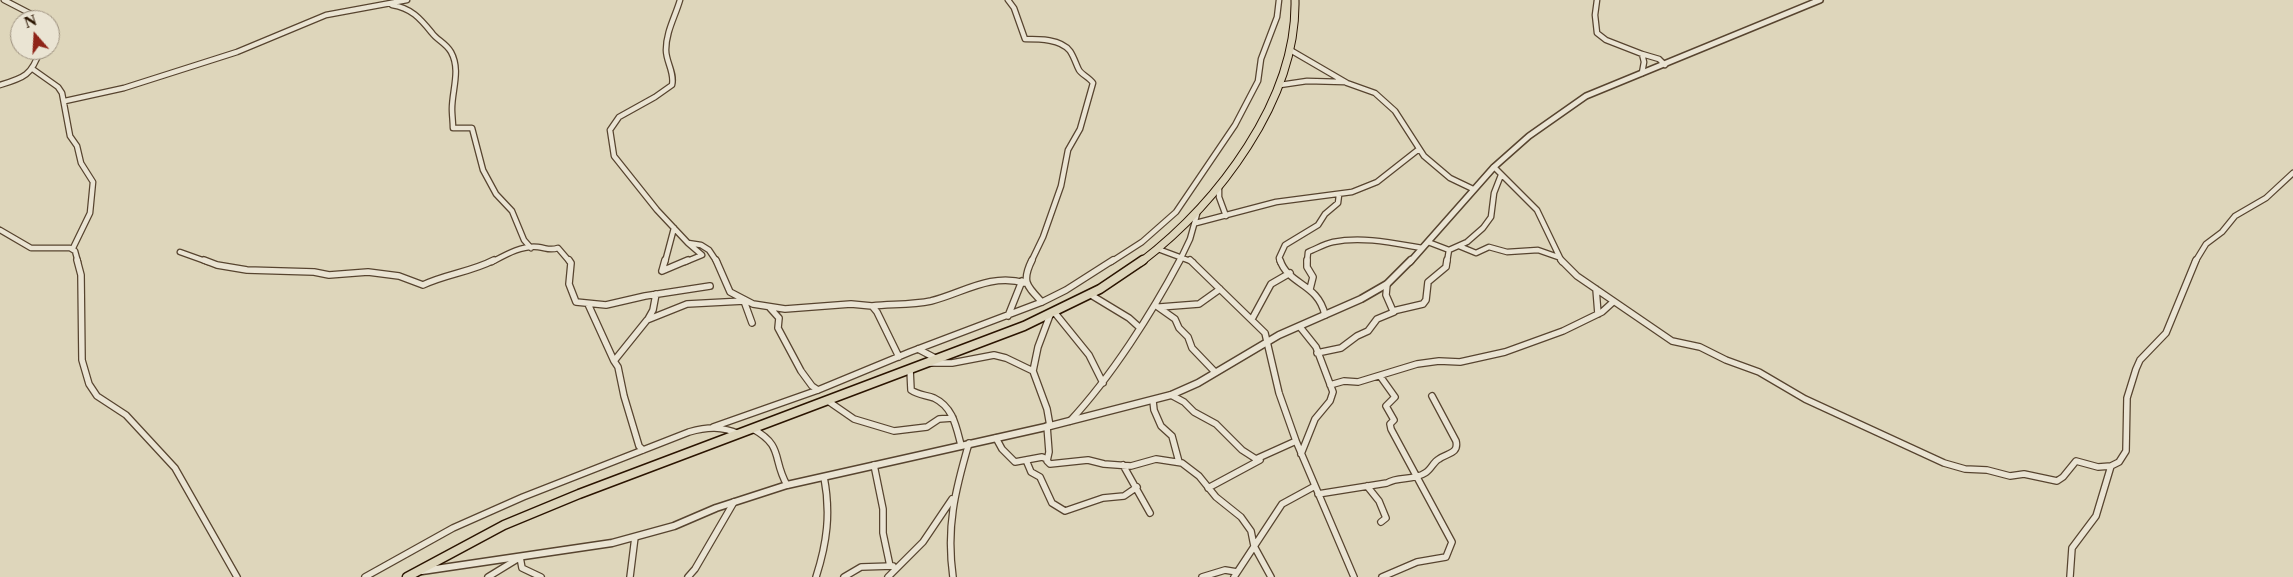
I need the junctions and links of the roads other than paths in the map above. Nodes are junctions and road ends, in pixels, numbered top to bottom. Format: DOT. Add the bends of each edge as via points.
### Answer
graph roads {
  1 [pos="4,0"];
  2 [pos="407,0"];
  3 [pos="680,0"];
  4 [pos="1008,0"];
  5 [pos="1279,0"];
  6 [pos="1295,0"];
  7 [pos="1597,0"];
  8 [pos="1820,0"];
  9 [pos="387,4"];
  10 [pos="23,10"];
  11 [pos="1292,51"];
  12 [pos="1642,54"];
  13 [pos="37,60"];
  14 [pos="1666,65"];
  15 [pos="34,70"];
  16 [pos="1642,73"];
  17 [pos="1346,82"];
  18 [pos="1280,85"];
  19 [pos="0,86"];
  20 [pos="65,101"];
  21 [pos="1419,149"];
  22 [pos="1494,166"];
  23 [pos="2293,173"];
  24 [pos="1501,175"];
  25 [pos="1219,188"];
  26 [pos="1473,189"];
  27 [pos="1339,195"];
  28 [pos="1226,216"];
  29 [pos="1196,219"];
  30 [pos="674,228"];
  31 [pos="0,230"];
  32 [pos="1428,242"];
  33 [pos="688,244"];
  34 [pos="1459,246"];
  35 [pos="73,248"];
  36 [pos="531,248"];
  37 [pos="1422,248"];
  38 [pos="1158,249"];
  39 [pos="1449,250"];
  40 [pos="180,252"];
  41 [pos="1558,257"];
  42 [pos="1181,258"];
  43 [pos="1290,274"];
  44 [pos="1024,282"];
  45 [pos="1387,284"];
  46 [pos="710,286"];
  47 [pos="1220,289"];
  48 [pos="1310,289"];
  49 [pos="1596,289"];
  50 [pos="656,294"];
  51 [pos="1091,295"];
  52 [pos="744,301"];
  53 [pos="1042,302"];
  54 [pos="1613,302"];
  55 [pos="588,304"];
  56 [pos="872,306"];
  57 [pos="1156,306"];
  58 [pos="769,308"];
  59 [pos="1394,312"];
  60 [pos="1053,314"];
  61 [pos="1598,314"];
  62 [pos="1325,315"];
  63 [pos="1008,316"];
  64 [pos="1252,319"];
  65 [pos="647,320"];
  66 [pos="752,323"];
  67 [pos="1300,327"];
  68 [pos="1139,328"];
  69 [pos="1267,342"];
  70 [pos="918,349"];
  71 [pos="1317,353"];
  72 [pos="899,357"];
  73 [pos="937,359"];
  74 [pos="614,361"];
  75 [pos="927,363"];
  76 [pos="910,369"];
  77 [pos="1033,371"];
  78 [pos="1215,372"];
  79 [pos="1380,376"];
  80 [pos="1103,383"];
  81 [pos="1330,385"];
  82 [pos="818,390"];
  83 [pos="1171,395"];
  84 [pos="1432,396"];
  85 [pos="828,401"];
  86 [pos="1153,401"];
  87 [pos="953,418"];
  88 [pos="1069,421"];
  89 [pos="1048,426"];
  90 [pos="713,427"];
  91 [pos="753,429"];
  92 [pos="740,434"];
  93 [pos="996,438"];
  94 [pos="1296,441"];
  95 [pos="969,443"];
  96 [pos="961,445"];
  97 [pos="643,450"];
  98 [pos="1301,455"];
  99 [pos="1262,458"];
  100 [pos="1048,459"];
  101 [pos="1026,460"];
  102 [pos="1179,462"];
  103 [pos="874,465"];
  104 [pos="1123,465"];
  105 [pos="2111,466"];
  106 [pos="1418,476"];
  107 [pos="824,477"];
  108 [pos="787,485"];
  109 [pos="1315,486"];
  110 [pos="1367,486"];
  111 [pos="1136,488"];
  112 [pos="1208,488"];
  113 [pos="1318,494"];
  114 [pos="952,499"];
  115 [pos="734,502"];
  116 [pos="1150,513"];
  117 [pos="1381,522"];
  118 [pos="635,538"];
  119 [pos="1254,546"];
  120 [pos="520,557"];
  121 [pos="890,566"];
  122 [pos="898,566"];
  123 [pos="1236,574"];
  124 [pos="411,575"];
  125 [pos="237,577"];
  126 [pos="365,577"];
  127 [pos="488,577"];
  128 [pos="541,577"];
  129 [pos="630,577"];
  130 [pos="688,577"];
  131 [pos="817,577"];
  132 [pos="844,577"];
  133 [pos="888,577"];
  134 [pos="953,577"];
  135 [pos="1202,577"];
  136 [pos="1271,577"];
  137 [pos="1354,577"];
  138 [pos="1382,577"];
  139 [pos="2070,577"];
  1 -- 10 [label="street"];
  2 -- 9 [label="street"];
  3 -- 30 [label="street" via="666,45 673,84 619,117 609,132 614,156"];
  4 -- 44 [label="street" via="1025,39 1047,40 1065,46 1080,72 1093,83 1080,129 1068,150 1061,186 1041,244 1027,267"];
  5 -- 53 [label="street" via="1261,59 1257,85 1185,201 1167,222 1138,246"];
  6 -- 11 [label="main road"];
  7 -- 12 [label="street" via="1595,28 1600,37"];
  8 -- 14 [label="street"];
  9 -- 20 [label="street" via="326,15 237,52 119,90"];
  9 -- 36 [label="street" via="411,9 448,47 457,77 452,107 453,128 472,128 483,170 497,196 512,211 524,240"];
  11 -- 17 [label="street"];
  11 -- 18 [label="main road"];
  12 -- 14 [label="street" via="1659,59"];
  12 -- 16 [label="street"];
  13 -- 15 [label="street"];
  14 -- 16 [label="street"];
  15 -- 19 [label="street" via="23,78"];
  15 -- 20 [label="street" via="60,89"];
  16 -- 22 [label="street" via="1586,96"];
  17 -- 18 [label="street" via="1307,81"];
  17 -- 21 [label="street" via="1366,88 1386,102"];
  18 -- 25 [label="main road" via="1248,145"];
  20 -- 35 [label="street" via="70,136 94,184 90,213"];
  21 -- 26 [label="street" via="1441,171"];
  21 -- 27 [label="street" via="1376,182"];
  22 -- 24 [label="street"];
  22 -- 26 [label="street"];
  23 -- 105 [label="street" via="2266,198 2235,216 2197,257 2166,333 2140,360 2136,369 2127,398 2126,451 2119,462"];
  24 -- 34 [label="street" via="1489,222"];
  24 -- 41 [label="street" via="1537,210"];
  25 -- 28 [label="street"];
  25 -- 29 [label="main road"];
  26 -- 32 [label="street"];
  27 -- 28 [label="street" via="1276,202"];
  27 -- 43 [label="street" via="1338,203 1321,222 1282,248 1279,261"];
  28 -- 29 [label="street"];
  29 -- 38 [label="main road"];
  29 -- 42 [label="street"];
  30 -- 33 [label="street"];
  30 -- 33 [label="street" via="662,271 702,255"];
  31 -- 35 [label="street" via="31,248"];
  32 -- 37 [label="street"];
  32 -- 39 [label="street"];
  33 -- 52 [label="street" via="699,244 713,255 729,290"];
  34 -- 39 [label="street"];
  34 -- 41 [label="street" via="1476,253 1488,247 1507,252 1538,250"];
  35 -- 125 [label="street" via="81,275 82,352 89,384 98,396 126,415 175,468"];
  36 -- 40 [label="street" via="513,251 477,269 439,277 423,285 399,276 368,272 329,275 246,270 217,265"];
  36 -- 55 [label="street" via="561,250 572,264 569,284 573,297 576,302"];
  37 -- 45 [label="street"];
  37 -- 48 [label="street" via="1345,240 1322,245 1308,252 1307,266 1314,276"];
  38 -- 42 [label="street"];
  38 -- 51 [label="main road"];
  39 -- 59 [label="street" via="1446,266 1428,282 1424,303"];
  41 -- 49 [label="street" via="1568,270"];
  42 -- 47 [label="street" via="1197,266"];
  42 -- 57 [label="street"];
  43 -- 48 [label="street"];
  43 -- 64 [label="street" via="1271,284"];
  44 -- 53 [label="street"];
  44 -- 56 [label="street" via="1016,278 987,282 928,302"];
  44 -- 63 [label="street" via="1016,292"];
  45 -- 59 [label="street" via="1386,296"];
  45 -- 62 [label="street"];
  46 -- 50 [label="street"];
  47 -- 57 [label="street" via="1199,304"];
  47 -- 64 [label="street"];
  48 -- 62 [label="street" via="1324,303"];
  49 -- 54 [label="street"];
  49 -- 61 [label="street"];
  50 -- 55 [label="street" via="606,305"];
  50 -- 65 [label="street"];
  51 -- 60 [label="main road"];
  51 -- 68 [label="street" via="1130,318"];
  52 -- 58 [label="street"];
  52 -- 65 [label="street" via="687,304"];
  52 -- 66 [label="street"];
  53 -- 63 [label="street"];
  54 -- 61 [label="street"];
  54 -- 105 [label="street" via="1672,341 1700,347 1759,372 1812,402 1958,468 2010,476 2024,474 2057,482 2065,477 2076,461 2098,467"];
  55 -- 74 [label="street"];
  56 -- 58 [label="street" via="855,303"];
  56 -- 72 [label="street"];
  57 -- 68 [label="street"];
  57 -- 78 [label="street" via="1175,319 1192,348"];
  58 -- 82 [label="street" via="779,318 778,328 808,382"];
  59 -- 71 [label="street" via="1377,319 1368,331 1341,348"];
  60 -- 73 [label="main road"];
  60 -- 77 [label="street" via="1038,347"];
  60 -- 80 [label="street" via="1089,355"];
  61 -- 79 [label="street" via="1542,340 1505,352 1460,362 1417,364"];
  62 -- 67 [label="street"];
  63 -- 70 [label="street"];
  64 -- 69 [label="street" via="1265,333"];
  65 -- 74 [label="street"];
  67 -- 69 [label="street"];
  67 -- 71 [label="street" via="1310,337"];
  68 -- 80 [label="street"];
  69 -- 78 [label="street"];
  69 -- 94 [label="street"];
  70 -- 72 [label="street"];
  70 -- 73 [label="street"];
  71 -- 81 [label="street"];
  72 -- 82 [label="street"];
  73 -- 75 [label="main road"];
  74 -- 97 [label="street" via="639,446"];
  75 -- 76 [label="main road"];
  75 -- 77 [label="street" via="947,364 994,355"];
  76 -- 85 [label="main road"];
  76 -- 87 [label="street" via="912,392 941,402"];
  77 -- 89 [label="street" via="1047,409"];
  78 -- 83 [label="street"];
  79 -- 81 [label="street"];
  79 -- 106 [label="street" via="1396,397 1386,406 1394,420 1390,425"];
  80 -- 88 [label="street"];
  81 -- 98 [label="street" via="1333,394 1330,402 1315,419"];
  82 -- 90 [label="street"];
  83 -- 86 [label="street"];
  83 -- 99 [label="street" via="1216,424 1242,450 1256,459"];
  84 -- 106 [label="street" via="1457,446 1454,452 1434,462 1429,472"];
  85 -- 87 [label="street" via="854,419 894,431 925,428 939,419"];
  85 -- 91 [label="main road"];
  86 -- 88 [label="street"];
  86 -- 102 [label="street" via="1161,426 1172,436"];
  87 -- 96 [label="street"];
  88 -- 89 [label="street"];
  89 -- 93 [label="street"];
  89 -- 100 [label="street"];
  90 -- 92 [label="street" via="731,429"];
  90 -- 97 [label="street" via="689,432"];
  91 -- 92 [label="main road"];
  91 -- 108 [label="street" via="774,442 781,476"];
  92 -- 124 [label="main road" via="504,526"];
  93 -- 95 [label="street"];
  93 -- 101 [label="street" via="1014,462"];
  94 -- 98 [label="street"];
  94 -- 99 [label="street"];
  95 -- 96 [label="street"];
  95 -- 114 [label="street"];
  96 -- 103 [label="street"];
  97 -- 126 [label="street" via="453,528"];
  98 -- 109 [label="street"];
  99 -- 112 [label="street"];
  100 -- 101 [label="street"];
  100 -- 104 [label="street" via="1050,464 1088,460"];
  101 -- 111 [label="street" via="1031,472 1040,477 1052,503 1065,511 1103,498 1124,496"];
  102 -- 104 [label="street" via="1156,459 1132,466"];
  102 -- 112 [label="street" via="1194,471"];
  103 -- 107 [label="street"];
  103 -- 121 [label="street"];
  104 -- 111 [label="street"];
  105 -- 139 [label="street" via="2096,516 2072,548"];
  106 -- 110 [label="street"];
  106 -- 138 [label="street" via="1451,539 1451,547 1446,557 1418,562"];
  107 -- 108 [label="street"];
  107 -- 131 [label="street" via="830,521"];
  108 -- 115 [label="street"];
  109 -- 113 [label="street"];
  109 -- 119 [label="street" via="1282,504"];
  110 -- 113 [label="street"];
  110 -- 117 [label="street" via="1385,512 1386,518"];
  111 -- 116 [label="street"];
  112 -- 119 [label="street" via="1241,518 1251,531"];
  113 -- 137 [label="street"];
  114 -- 122 [label="street" via="923,542"];
  114 -- 134 [label="street" via="948,525"];
  115 -- 118 [label="street"];
  115 -- 130 [label="street" via="696,571"];
  118 -- 120 [label="street"];
  118 -- 129 [label="street"];
  119 -- 123 [label="street"];
  119 -- 136 [label="street"];
  120 -- 124 [label="street"];
  120 -- 127 [label="street"];
  120 -- 128 [label="street" via="522,568"];
  121 -- 122 [label="street"];
  121 -- 132 [label="street" via="862,566"];
  122 -- 133 [label="street"];
  123 -- 135 [label="street" via="1225,570"];
}
